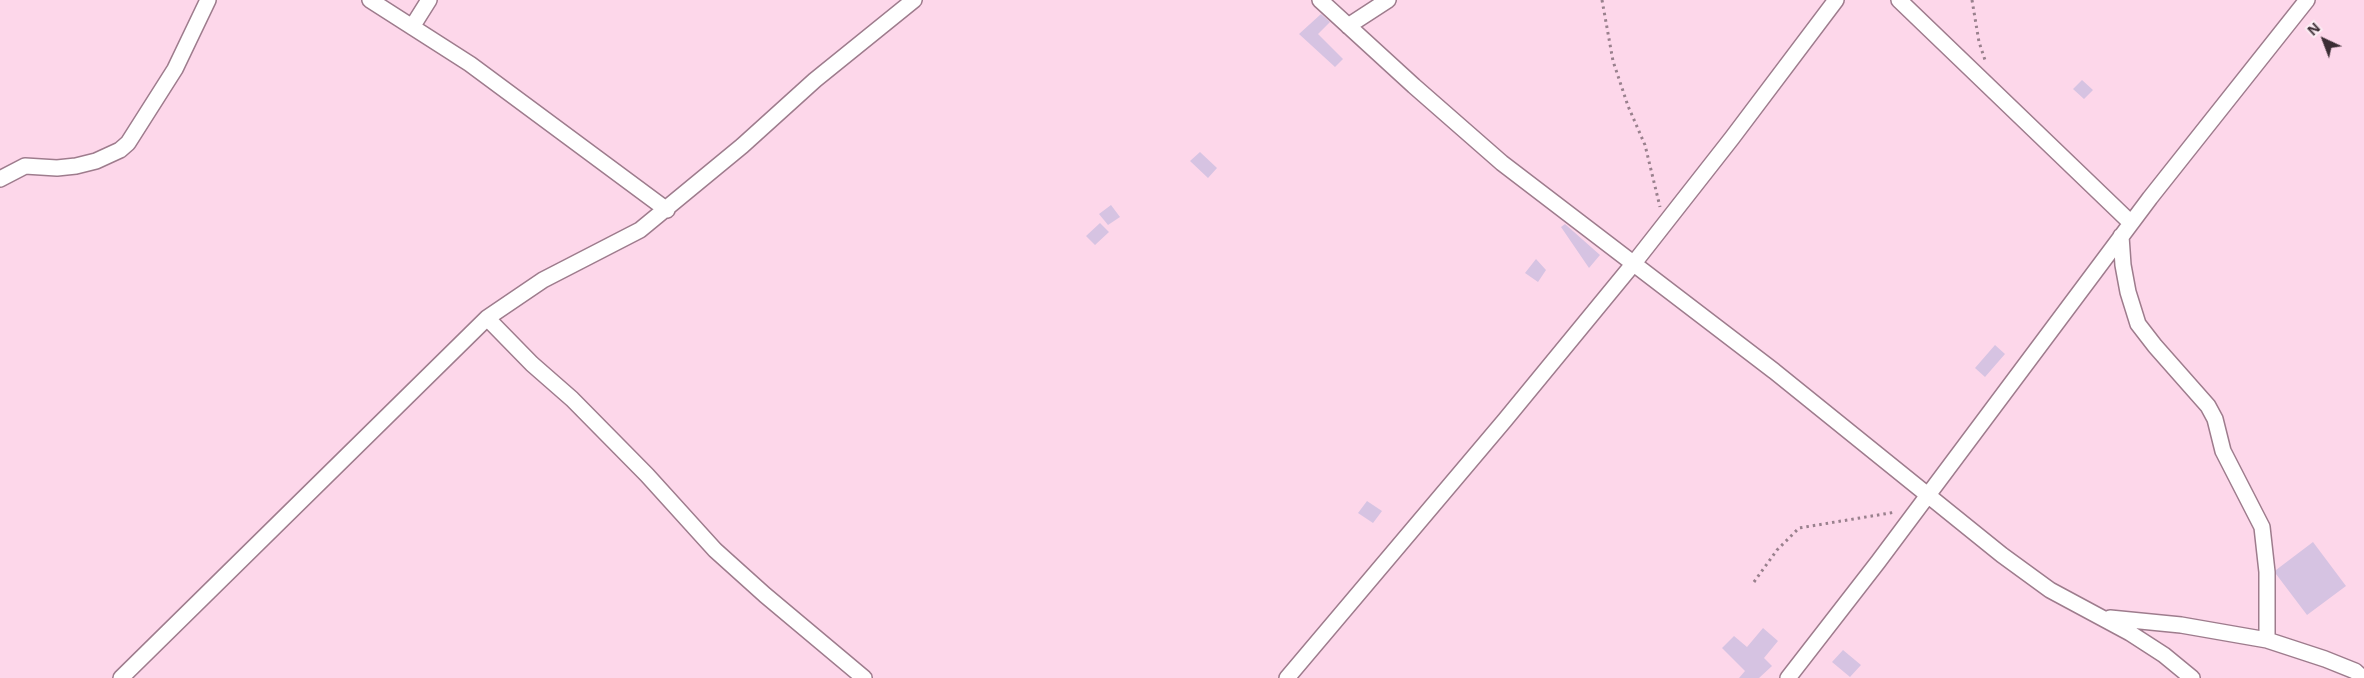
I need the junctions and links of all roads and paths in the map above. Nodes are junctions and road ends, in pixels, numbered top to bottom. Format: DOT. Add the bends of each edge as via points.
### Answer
graph roads {
  1 [pos="208,0"];
  2 [pos="370,0"];
  3 [pos="429,0"];
  4 [pos="914,0"];
  5 [pos="1320,0"];
  6 [pos="1388,0"];
  7 [pos="1602,0"];
  8 [pos="1836,0"];
  9 [pos="1899,0"];
  10 [pos="1972,0"];
  11 [pos="2307,0"];
  12 [pos="1348,26"];
  13 [pos="412,27"];
  14 [pos="1988,68"];
  15 [pos="0,180"];
  16 [pos="667,210"];
  17 [pos="2131,223"];
  18 [pos="1664,225"];
  19 [pos="2121,236"];
  20 [pos="1634,263"];
  21 [pos="487,318"];
  22 [pos="1928,494"];
  23 [pos="1918,507"];
  24 [pos="1754,582"];
  25 [pos="2104,618"];
  26 [pos="2268,640"];
  27 [pos="2357,673"];
  28 [pos="120,678"];
  29 [pos="864,678"];
  30 [pos="1287,678"];
  31 [pos="1788,678"];
  32 [pos="2192,678"];
  1 -- 15 [label="street" via="175,69 128,144 96,161 57,168 25,166"];
  2 -- 13 [label="street"];
  3 -- 13 [label="street"];
  4 -- 16 [label="street" via="815,80"];
  5 -- 12 [label="street"];
  6 -- 12 [label="street"];
  7 -- 18 [label="path" via="1613,61 1645,145"];
  8 -- 18 [label="street"];
  9 -- 17 [label="street"];
  10 -- 14 [label="path"];
  11 -- 17 [label="street"];
  12 -- 20 [label="street" via="1502,164"];
  13 -- 16 [label="street" via="523,101"];
  16 -- 21 [label="street" via="640,230 543,280"];
  17 -- 19 [label="street"];
  18 -- 20 [label="street"];
  19 -- 22 [label="street"];
  19 -- 26 [label="street" via="2128,292 2138,324 2208,406 2215,419 2223,451 2262,528 2267,572"];
  20 -- 22 [label="street"];
  20 -- 30 [label="street"];
  21 -- 28 [label="street"];
  21 -- 29 [label="street" via="606,433 715,550"];
  22 -- 23 [label="street"];
  22 -- 25 [label="street" via="2050,590"];
  23 -- 24 [label="path" via="1799,528 1777,550"];
  23 -- 31 [label="street"];
  25 -- 26 [label="street" via="2181,625"];
  25 -- 32 [label="street" via="2164,655"];
  26 -- 27 [label="street"];
}
